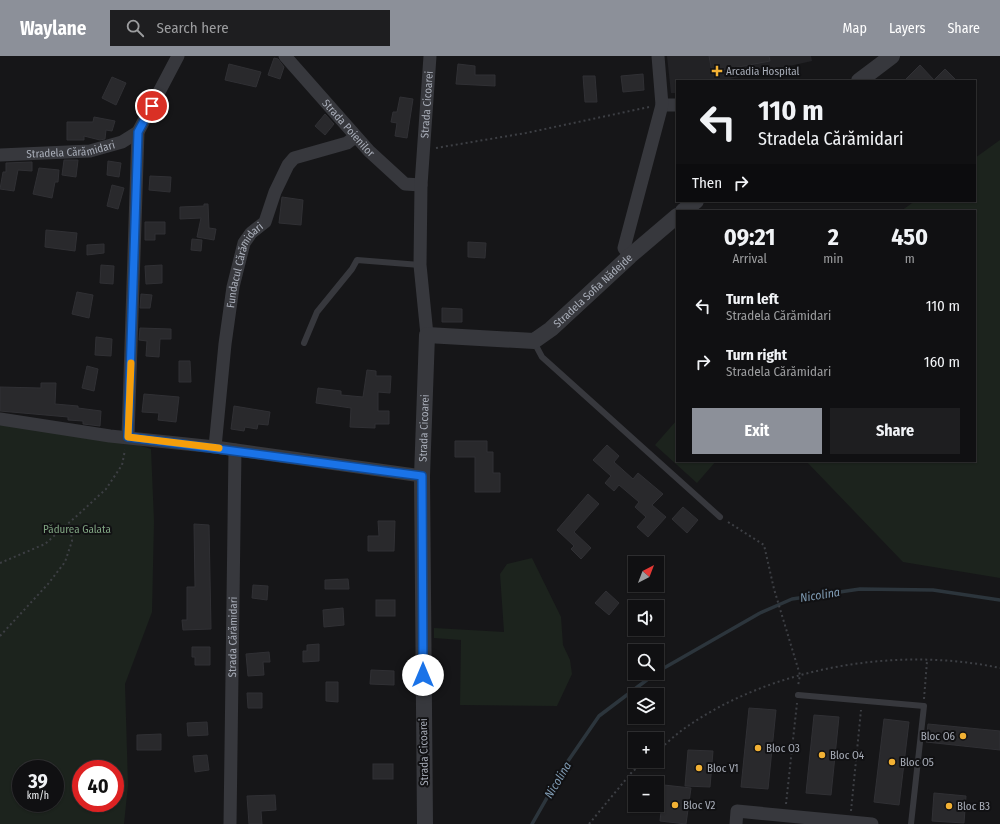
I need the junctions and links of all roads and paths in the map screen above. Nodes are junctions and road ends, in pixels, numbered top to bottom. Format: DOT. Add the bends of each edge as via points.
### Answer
graph roads {
  1 [pos="178,56"];
  2 [pos="285,56"];
  3 [pos="430,56"];
  4 [pos="658,56"];
  5 [pos="892,56"];
  6 [pos="860,80"];
  7 [pos="662,105"];
  8 [pos="676,105"];
  9 [pos="138,132"];
  10 [pos="356,137"];
  11 [pos="424,150"];
  12 [pos="0,155"];
  13 [pos="421,185"];
  14 [pos="695,202"];
  15 [pos="684,210"];
  16 [pos="676,217"];
  17 [pos="630,256"];
  18 [pos="420,265"];
  19 [pos="426,335"];
  20 [pos="534,342"];
  21 [pos="304,343"];
  22 [pos="0,419"];
  23 [pos="128,437"];
  24 [pos="215,447"];
  25 [pos="235,450"];
  26 [pos="422,476"];
  27 [pos="720,517"];
  28 [pos="70,522"];
  29 [pos="0,563"];
  30 [pos="0,636"];
  31 [pos="927,661"];
  32 [pos="1000,668"];
  33 [pos="800,675"];
  34 [pos="798,695"];
  35 [pos="862,700"];
  36 [pos="924,706"];
  37 [pos="664,745"];
  38 [pos="637,768"];
  39 [pos="785,814"];
  40 [pos="850,822"];
  41 [pos="230,824"];
  42 [pos="424,824"];
  43 [pos="590,824"];
  44 [pos="736,824"];
  45 [pos="872,824"];
  46 [pos="911,824"];
  1 -- 9 [label="street"];
  2 -- 10 [label="street, Strada Poienilor"];
  3 -- 11 [label="street, Strada Cicoarei"];
  4 -- 7 [label="street, Stradela Sofia Nădejde"];
  5 -- 6 [label="street"];
  7 -- 8 [label="street"];
  7 -- 11 [label="path" via="526,133"];
  7 -- 17 [label="street, Stradela Sofia Nădejde" via="624,248"];
  9 -- 12 [label="street, Stradela Cărămidari" via="122,142 90,150"];
  9 -- 23 [label="street"];
  10 -- 13 [label="street, Strada Poienilor" via="405,184"];
  10 -- 24 [label="street, Fundacul Cărămidari" via="346,143 294,158 274,192 265,222 251,233 244,243 229,315"];
  11 -- 13 [label="street, Strada Cicoarei"];
  13 -- 18 [label="street, Strada Cicoarei"];
  14 -- 15 [label="street"];
  16 -- 17 [label="street"];
  17 -- 20 [label="street, Stradela Sofia Nădejde"];
  18 -- 19 [label="street, Strada Cicoarei"];
  18 -- 21 [label="lane" via="357,260 317,312"];
  19 -- 20 [label="street"];
  19 -- 26 [label="street, Strada Cicoarei"];
  20 -- 27 [label="lane" via="542,357"];
  22 -- 23 [label="street"];
  23 -- 24 [label="street"];
  23 -- 28 [label="path" via="122,465 106,489"];
  24 -- 25 [label="street"];
  25 -- 26 [label="street"];
  25 -- 41 [label="street, Strada Cărămidari"];
  26 -- 42 [label="street, Strada Cicoarei"];
  27 -- 33 [label="path" via="764,545 774,589"];
  28 -- 29 [label="path" via="45,544"];
  28 -- 30 [label="path" via="72,541 65,562"];
  31 -- 32 [label="path" via="974,662"];
  31 -- 33 [label="path" via="904,660 851,665"];
  31 -- 36 [label="path"];
  33 -- 34 [label="path"];
  33 -- 37 [label="path" via="762,687 726,704 685,728"];
  34 -- 35 [label="lane"];
  34 -- 39 [label="path"];
  35 -- 36 [label="lane"];
  35 -- 40 [label="path"];
  36 -- 46 [label="lane"];
  38 -- 43 [label="path"];
  39 -- 40 [label="street"];
  39 -- 44 [label="street" via="737,811"];
  40 -- 45 [label="street"];
}
